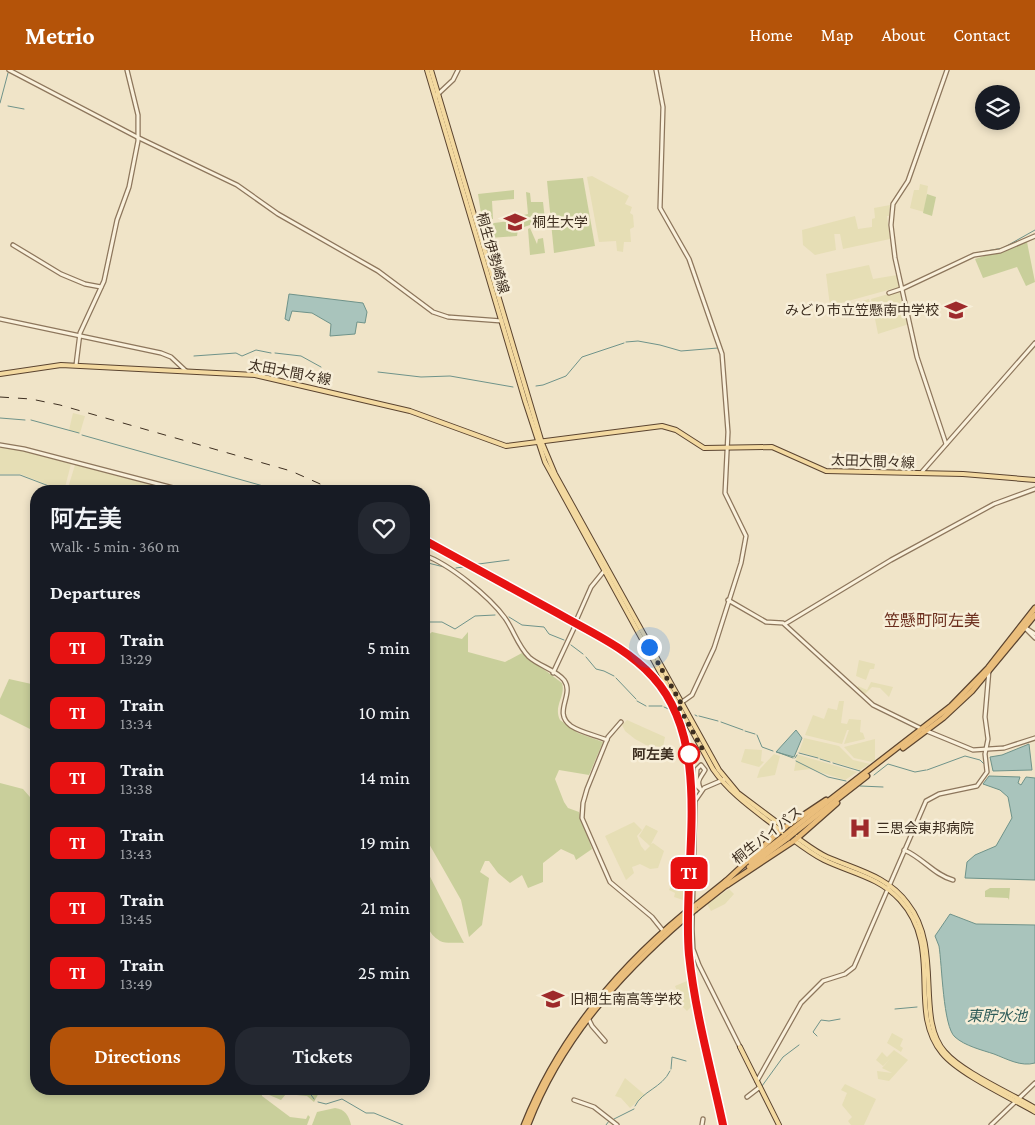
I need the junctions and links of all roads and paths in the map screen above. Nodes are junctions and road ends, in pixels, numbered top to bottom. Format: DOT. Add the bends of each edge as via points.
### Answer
graph roads {
  1 [pos="9,70"];
  2 [pos="127,70"];
  3 [pos="427,70"];
  4 [pos="431,70"];
  5 [pos="458,70"];
  6 [pos="656,70"];
  7 [pos="947,70"];
  8 [pos="437,96"];
  9 [pos="138,138"];
  10 [pos="1035,236"];
  11 [pos="13,245"];
  12 [pos="101,287"];
  13 [pos="901,289"];
  14 [pos="889,293"];
  15 [pos="0,319"];
  16 [pos="503,321"];
  17 [pos="80,335"];
  18 [pos="1035,343"];
  19 [pos="76,365"];
  20 [pos="187,372"];
  21 [pos="0,374"];
  22 [pos="540,443"];
  23 [pos="946,444"];
  24 [pos="0,445"];
  25 [pos="728,448"];
  26 [pos="921,473"];
  27 [pos="1035,480"];
  28 [pos="161,485"];
  29 [pos="1035,489"];
  30 [pos="430,558"];
  31 [pos="604,571"];
  32 [pos="728,600"];
  33 [pos="1035,608"];
  34 [pos="1035,615"];
  35 [pos="785,624"];
  36 [pos="1023,626"];
  37 [pos="1035,636"];
  38 [pos="988,670"];
  39 [pos="553,673"];
  40 [pos="679,704"];
  41 [pos="621,722"];
  42 [pos="924,730"];
  43 [pos="1035,738"];
  44 [pos="607,740"];
  45 [pos="985,750"];
  46 [pos="867,772"];
  47 [pos="723,780"];
  48 [pos="856,785"];
  49 [pos="702,790"];
  50 [pos="782,829"];
  51 [pos="793,832"];
  52 [pos="796,839"];
  53 [pos="904,850"];
  54 [pos="953,880"];
  55 [pos="726,883"];
  56 [pos="888,887"];
  57 [pos="665,933"];
  58 [pos="588,1015"];
  59 [pos="605,1041"];
  60 [pos="740,1047"];
  61 [pos="545,1081"];
  62 [pos="757,1081"];
  63 [pos="1035,1083"];
  64 [pos="760,1087"];
  65 [pos="748,1097"];
  66 [pos="574,1100"];
  67 [pos="1018,1100"];
  68 [pos="1035,1108"];
  69 [pos="1035,1112"];
  70 [pos="703,1119"];
  71 [pos="524,1125"];
  72 [pos="528,1125"];
  73 [pos="617,1125"];
  74 [pos="702,1125"];
  75 [pos="778,1125"];
  76 [pos="991,1125"];
  1 -- 9 [label="street"];
  2 -- 9 [label="street" via="138,114"];
  3 -- 8 [label="main road, 桐生伊勢崎線"];
  4 -- 8 [label="main road, 桐生伊勢崎線"];
  5 -- 8 [label="street"];
  6 -- 25 [label="street" via="663,107 660,208 689,259 722,351"];
  7 -- 13 [label="street" via="908,181 892,209 892,242"];
  8 -- 16 [label="main road, 桐生伊勢崎線"];
  9 -- 12 [label="street" via="129,187 118,216"];
  9 -- 16 [label="street" via="240,187 284,218 378,271 433,312 448,317"];
  10 -- 13 [label="street" via="1000,250 974,255"];
  11 -- 12 [label="street" via="61,274"];
  12 -- 17 [label="street"];
  13 -- 14 [label="street"];
  13 -- 23 [label="street" via="917,357"];
  15 -- 17 [label="street"];
  16 -- 22 [label="main road, 桐生伊勢崎線"];
  17 -- 19 [label="street"];
  17 -- 20 [label="street" via="171,357"];
  18 -- 23 [label="street"];
  19 -- 20 [label="main road, 太田大間々線"];
  19 -- 21 [label="main road, 太田大間々線" via="51,365"];
  20 -- 22 [label="main road, 太田大間々線" via="272,378 410,411 501,445"];
  22 -- 25 [label="main road, 太田大間々線" via="654,425 673,428 702,447"];
  22 -- 31 [label="main road, 桐生伊勢崎線" via="552,476"];
  22 -- 40 [label="main road, 桐生伊勢崎線" via="560,486"];
  23 -- 26 [label="street"];
  24 -- 28 [label="street"];
  25 -- 26 [label="main road, 太田大間々線" via="775,448 826,471"];
  25 -- 32 [label="street" via="726,493 746,536"];
  26 -- 27 [label="main road, 太田大間々線"];
  29 -- 35 [label="street" via="994,504 891,560"];
  30 -- 39 [label="street" via="450,568 490,602 506,620 526,653"];
  31 -- 39 [label="street" via="592,587"];
  31 -- 40 [label="main road, 桐生伊勢崎線"];
  32 -- 35 [label="street" via="766,622"];
  32 -- 40 [label="street" via="713,652 694,693"];
  33 -- 36 [label="highway, 桐生バイパス"];
  34 -- 36 [label="highway, 桐生バイパス"];
  35 -- 42 [label="street" via="873,705"];
  36 -- 37 [label="street"];
  36 -- 38 [label="highway, 桐生バイパス"];
  38 -- 42 [label="highway, 桐生バイパス" via="962,700"];
  38 -- 45 [label="street" via="985,717 988,739"];
  39 -- 44 [label="street" via="566,685 562,711 565,720 577,729"];
  40 -- 47 [label="main road"];
  41 -- 44 [label="street"];
  42 -- 45 [label="street" via="971,749"];
  42 -- 46 [label="highway, 桐生バイパス"];
  42 -- 48 [label="highway, 桐生バイパス"];
  43 -- 45 [label="street" via="1009,748"];
  44 -- 57 [label="street" via="583,800 585,826 610,882 652,917"];
  45 -- 53 [label="street" via="988,770 980,783 928,799"];
  46 -- 50 [label="highway"];
  46 -- 51 [label="highway, 桐生バイパス"];
  47 -- 49 [label="street"];
  47 -- 50 [label="main road" via="737,797"];
  48 -- 51 [label="highway, 桐生バイパス"];
  48 -- 52 [label="highway"];
  49 -- 49 [label="street" via="696,786 697,769 701,766 705,770 698,778"];
  49 -- 60 [label="street" via="694,806 693,945 699,965"];
  50 -- 52 [label="main road"];
  50 -- 55 [label="highway"];
  51 -- 55 [label="highway, 桐生バイパス, bridge"];
  52 -- 55 [label="highway"];
  52 -- 56 [label="main road" via="822,855 870,873"];
  53 -- 54 [label="street"];
  53 -- 56 [label="street"];
  55 -- 57 [label="highway, 桐生バイパス, bridge"];
  56 -- 62 [label="street" via="854,967 845,974 823,981 801,1003"];
  56 -- 67 [label="main road" via="908,910 921,935 928,1021 935,1043 954,1064"];
  57 -- 58 [label="highway, 桐生バイパス"];
  58 -- 59 [label="street" via="592,1026"];
  58 -- 61 [label="highway, 桐生バイパス"];
  60 -- 62 [label="main road"];
  61 -- 71 [label="highway, 桐生バイパス"];
  61 -- 72 [label="highway, 桐生バイパス"];
  62 -- 64 [label="main road"];
  63 -- 67 [label="street"];
  64 -- 65 [label="street"];
  64 -- 75 [label="main road"];
  66 -- 73 [label="street" via="594,1106"];
  67 -- 68 [label="main road"];
  67 -- 69 [label="main road"];
  67 -- 76 [label="street"];
  70 -- 74 [label="street"];
}
